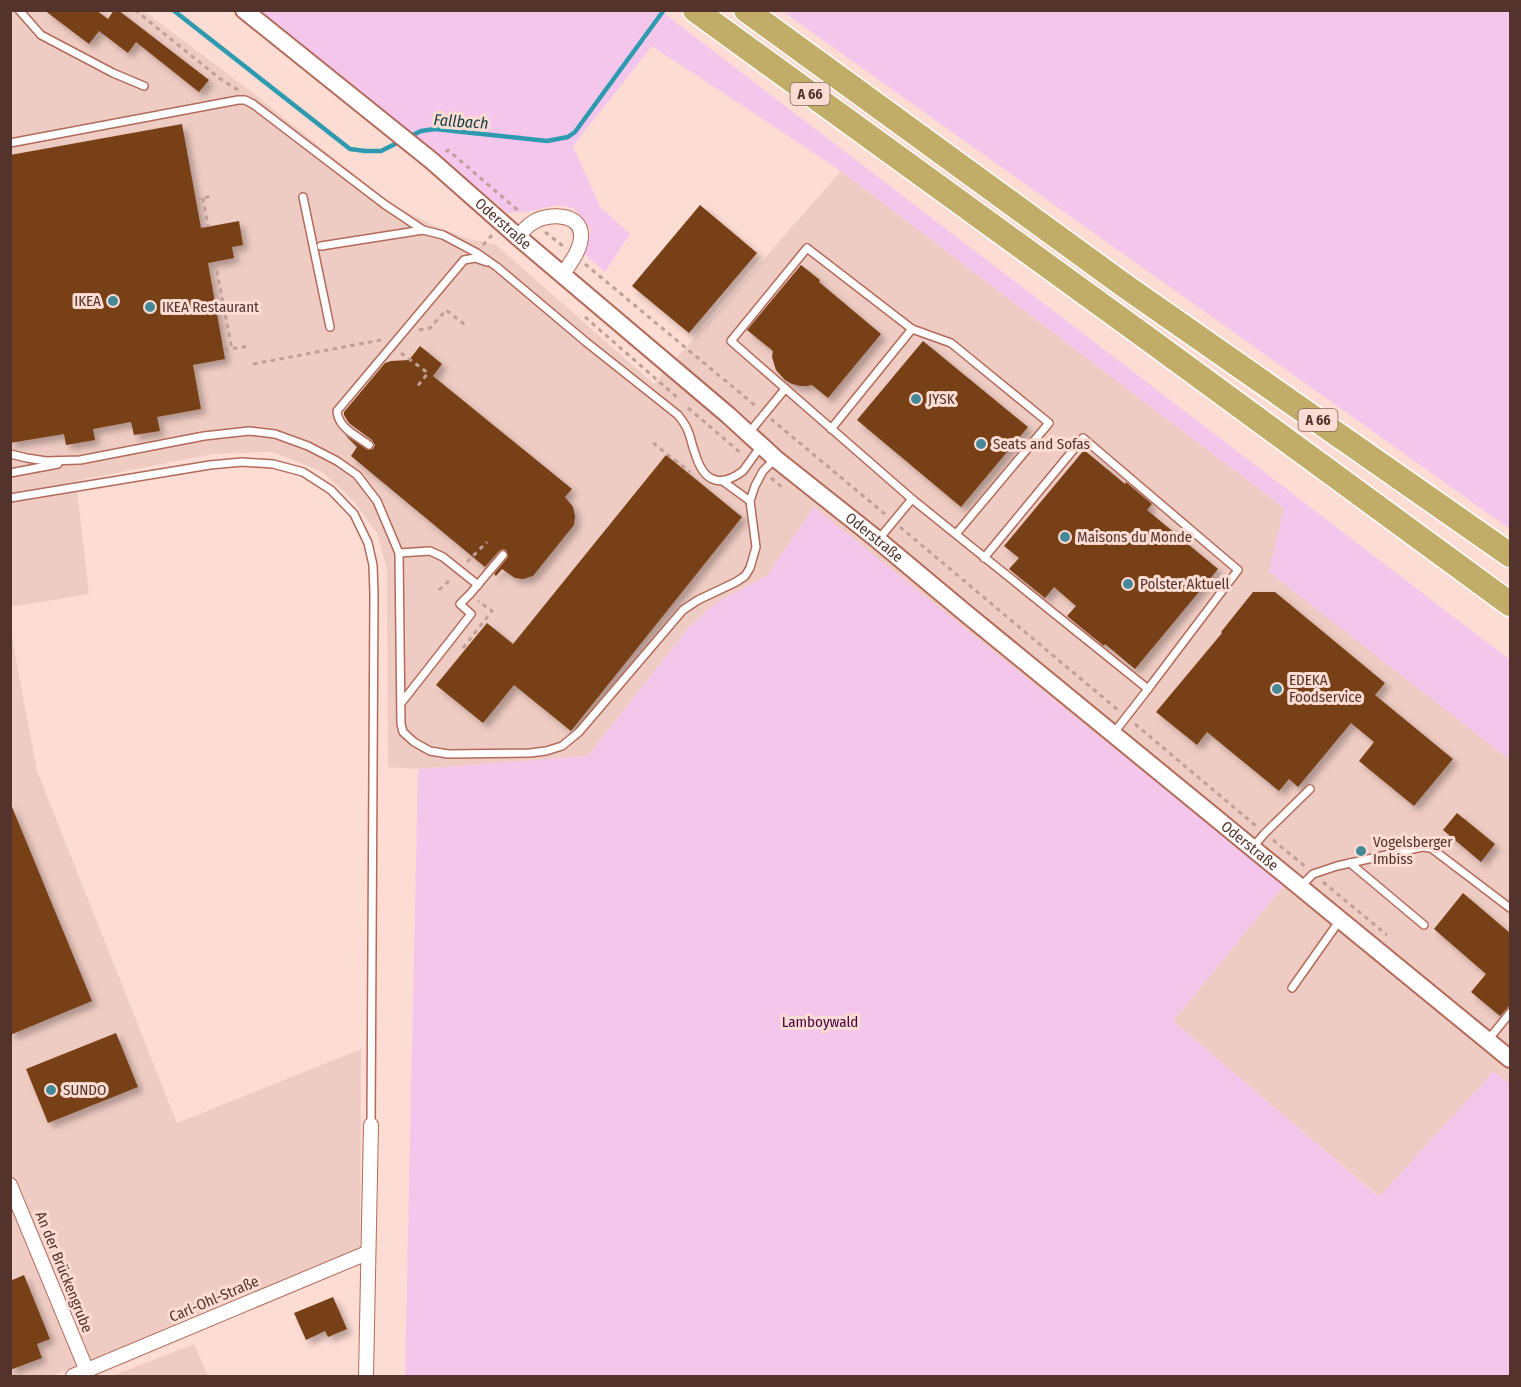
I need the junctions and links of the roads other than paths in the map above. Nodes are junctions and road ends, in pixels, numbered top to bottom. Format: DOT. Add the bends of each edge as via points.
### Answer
graph roads {
  1 [pos="19,10"];
  2 [pos="244,10"];
  3 [pos="695,10"];
  4 [pos="746,10"];
  5 [pos="144,86"];
  6 [pos="10,143"];
  7 [pos="303,197"];
  8 [pos="423,230"];
  9 [pos="518,237"];
  10 [pos="321,246"];
  11 [pos="497,267"];
  12 [pos="563,274"];
  13 [pos="330,327"];
  14 [pos="912,329"];
  15 [pos="785,389"];
  16 [pos="831,429"];
  17 [pos="748,434"];
  18 [pos="369,445"];
  19 [pos="761,446"];
  20 [pos="10,454"];
  21 [pos="776,459"];
  22 [pos="80,460"];
  23 [pos="10,473"];
  24 [pos="724,482"];
  25 [pos="10,498"];
  26 [pos="912,499"];
  27 [pos="750,501"];
  28 [pos="956,534"];
  29 [pos="878,540"];
  30 [pos="399,553"];
  31 [pos="502,555"];
  32 [pos="1510,555"];
  33 [pos="984,558"];
  34 [pos="477,585"];
  35 [pos="1510,604"];
  36 [pos="1148,689"];
  37 [pos="401,703"];
  38 [pos="1113,734"];
  39 [pos="1310,789"];
  40 [pos="1252,848"];
  41 [pos="1350,863"];
  42 [pos="1300,887"];
  43 [pos="1510,908"];
  44 [pos="1341,920"];
  45 [pos="1424,925"];
  46 [pos="1292,988"];
  47 [pos="1510,1013"];
  48 [pos="1488,1041"];
  49 [pos="1510,1059"];
  50 [pos="371,1125"];
  51 [pos="10,1185"];
  52 [pos="368,1253"];
  53 [pos="87,1371"];
  54 [pos="73,1377"];
  55 [pos="366,1377"];
  1 -- 5 [label="lane" via="41,36"];
  2 -- 9 [label="street, Oderstraße" via="432,161"];
  3 -- 35 [label="highway, A 66"];
  4 -- 32 [label="highway, A 66" via="1125,286"];
  6 -- 8 [label="lane" via="245,100"];
  7 -- 13 [label="lane"];
  8 -- 10 [label="lane"];
  8 -- 11 [label="lane" via="462,244"];
  9 -- 12 [label="street, Oderstraße"];
  9 -- 12 [label="street" via="532,222 550,216 575,223 582,238"];
  11 -- 18 [label="lane" via="475,258 464,260 337,411 342,425"];
  11 -- 24 [label="lane" via="678,415 689,432 700,467 707,475"];
  12 -- 17 [label="street, Oderstraße"];
  14 -- 15 [label="lane" via="807,248 731,341"];
  14 -- 16 [label="lane"];
  14 -- 28 [label="lane" via="951,342 1049,423"];
  15 -- 16 [label="lane"];
  15 -- 17 [label="lane"];
  16 -- 26 [label="lane"];
  17 -- 19 [label="street, Oderstraße"];
  19 -- 21 [label="street, Oderstraße"];
  19 -- 24 [label="lane" via="743,471"];
  20 -- 22 [label="lane" via="46,461"];
  21 -- 27 [label="lane" via="763,471"];
  21 -- 29 [label="street, Oderstraße"];
  22 -- 23 [label="lane"];
  22 -- 30 [label="lane" via="227,433 275,434 308,446 357,475 377,501"];
  24 -- 27 [label="lane"];
  25 -- 50 [label="lane" via="210,465 252,463 303,472 331,490 354,514 368,543 374,594"];
  26 -- 28 [label="lane"];
  26 -- 29 [label="lane"];
  27 -- 37 [label="lane" via="756,547 745,576 683,610 579,732 561,746 530,753 430,751 403,732"];
  28 -- 33 [label="lane"];
  29 -- 38 [label="street, Oderstraße"];
  30 -- 34 [label="lane" via="430,550"];
  30 -- 37 [label="lane"];
  31 -- 34 [label="lane"];
  33 -- 36 [label="lane"];
  33 -- 36 [label="lane" via="1083,438 1238,570"];
  34 -- 37 [label="lane" via="460,604 471,614"];
  36 -- 38 [label="lane"];
  38 -- 40 [label="street, Oderstraße"];
  39 -- 40 [label="lane"];
  40 -- 42 [label="street, Oderstraße"];
  41 -- 42 [label="lane" via="1313,874"];
  41 -- 43 [label="lane" via="1431,848"];
  41 -- 45 [label="lane"];
  42 -- 44 [label="street, Oderstraße"];
  44 -- 46 [label="lane"];
  44 -- 48 [label="street, Oderstraße"];
  47 -- 48 [label="lane"];
  48 -- 49 [label="street, Oderstraße"];
  50 -- 52 [label="street"];
  51 -- 53 [label="street, An der Brückengrube"];
  52 -- 53 [label="street, Carl-Ohl-Straße"];
  52 -- 55 [label="street"];
  53 -- 54 [label="street, Carl-Ohl-Straße"];
}
